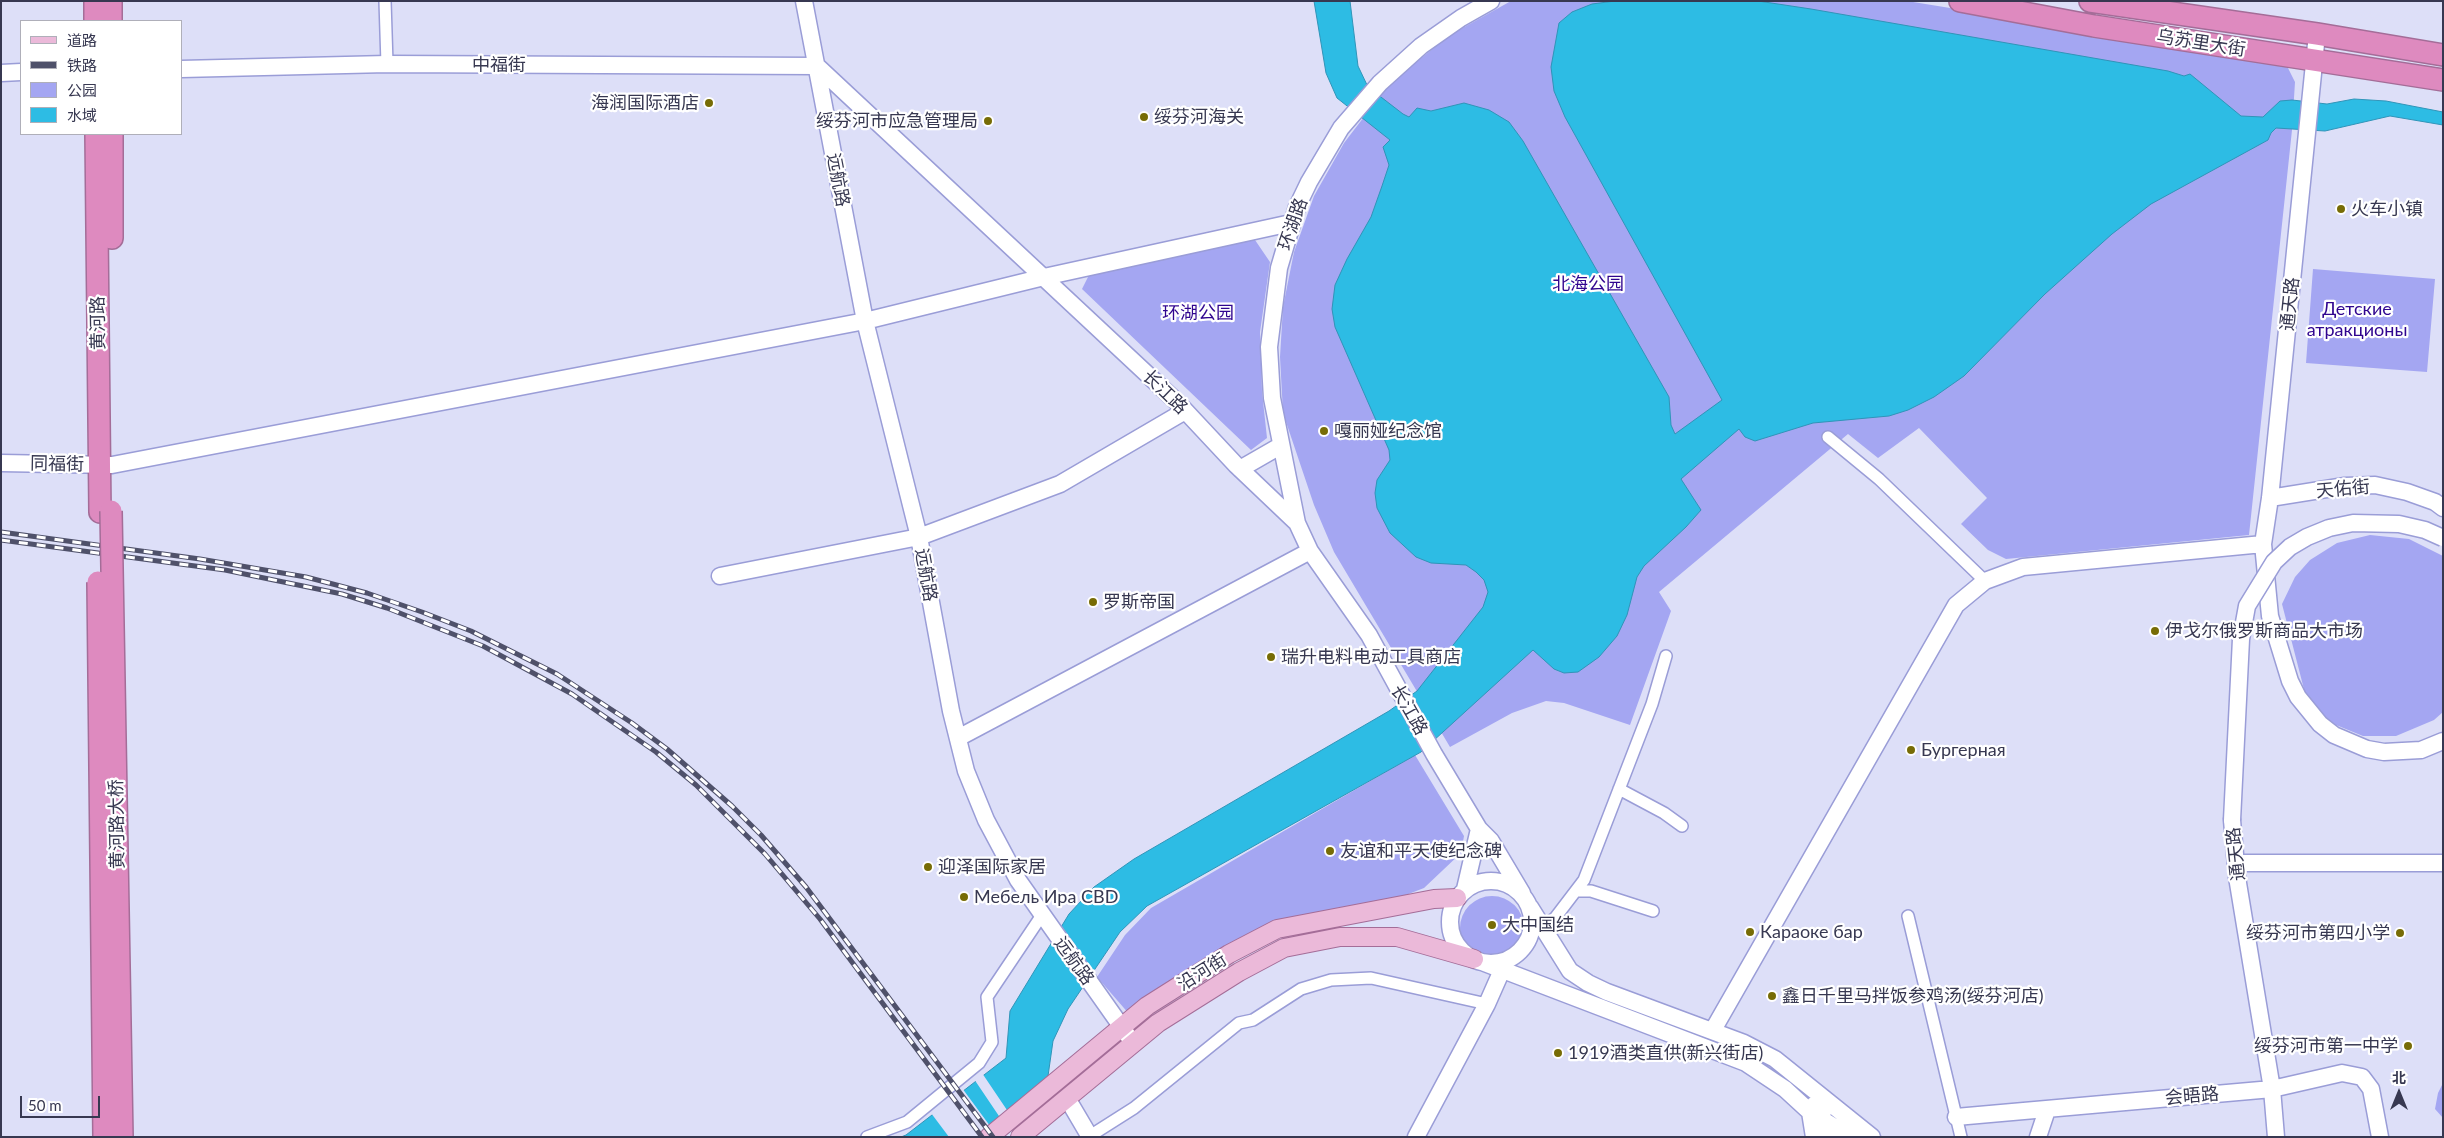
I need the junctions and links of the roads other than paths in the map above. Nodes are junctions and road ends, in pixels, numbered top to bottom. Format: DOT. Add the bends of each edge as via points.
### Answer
graph roads {
  1 [pos="95,1"];
  2 [pos="110,1"];
  3 [pos="385,1"];
  4 [pos="804,1"];
  5 [pos="1491,1"];
  6 [pos="1960,1"];
  7 [pos="2095,2"];
  8 [pos="95,20"];
  9 [pos="111,20"];
  10 [pos="2094,26"];
  11 [pos="2317,34"];
  12 [pos="2443,55"];
  13 [pos="2314,60"];
  14 [pos="387,64"];
  15 [pos="817,66"];
  16 [pos="182,69"];
  17 [pos="20,72"];
  18 [pos="1,73"];
  19 [pos="2443,80"];
  20 [pos="96,135"];
  21 [pos="112,135"];
  22 [pos="1291,223"];
  23 [pos="1044,277"];
  24 [pos="864,321"];
  25 [pos="1185,411"];
  26 [pos="1828,437"];
  27 [pos="1280,446"];
  28 [pos="1,463"];
  29 [pos="106,465"];
  30 [pos="1240,469"];
  31 [pos="2270,498"];
  32 [pos="2443,508"];
  33 [pos="105,511"];
  34 [pos="1297,523"];
  35 [pos="919,537"];
  36 [pos="2443,538"];
  37 [pos="2263,544"];
  38 [pos="1310,551"];
  39 [pos="720,576"];
  40 [pos="1985,581"];
  41 [pos="1666,656"];
  42 [pos="958,738"];
  43 [pos="2443,741"];
  44 [pos="1619,790"];
  45 [pos="1682,826"];
  46 [pos="1479,829"];
  47 [pos="2236,863"];
  48 [pos="2443,863"];
  49 [pos="1576,891"];
  50 [pos="1461,894"];
  51 [pos="1526,900"];
  52 [pos="1652,911"];
  53 [pos="1042,915"];
  54 [pos="1908,916"];
  55 [pos="1542,927"];
  56 [pos="1474,959"];
  57 [pos="1504,967"];
  58 [pos="1488,1004"];
  59 [pos="1122,1027"];
  60 [pos="1713,1030"];
  61 [pos="1133,1043"];
  62 [pos="2272,1089"];
  63 [pos="1820,1095"];
  64 [pos="1067,1098"];
  65 [pos="2047,1110"];
  66 [pos="1817,1116"];
  67 [pos="1956,1117"];
  68 [pos="1090,1136"];
  69 [pos="104,1137"];
  70 [pos="122,1137"];
  71 [pos="867,1137"];
  72 [pos="989,1137"];
  73 [pos="1020,1137"];
  74 [pos="1416,1137"];
  75 [pos="1814,1137"];
  76 [pos="1826,1137"];
  77 [pos="1851,1137"];
  78 [pos="1872,1137"];
  79 [pos="1961,1137"];
  80 [pos="2038,1137"];
  81 [pos="2276,1137"];
  82 [pos="2380,1137"];
  1 -- 8 [label="highway"];
  2 -- 9 [label="highway"];
  3 -- 14 [label="street"];
  4 -- 15 [label="street"];
  5 -- 22 [label="street, 环湖路" via="1421,46 1380,83 1347,121 1309,182"];
  6 -- 10 [label="highway, 乌苏里大街"];
  7 -- 10 [label="street"];
  7 -- 11 [label="highway, 乌苏里大街"];
  10 -- 13 [label="highway, 乌苏里大街"];
  11 -- 12 [label="highway, 乌苏里大街"];
  11 -- 13 [label="street, 通天路"];
  13 -- 19 [label="highway, 乌苏里大街"];
  13 -- 31 [label="street, 通天路"];
  14 -- 15 [label="street, 中福街"];
  14 -- 16 [label="street, 中福街"];
  15 -- 23 [label="street, 长江路"];
  15 -- 24 [label="street, 远航路"];
  17 -- 18 [label="street"];
  20 -- 29 [label="highway, 黄河路"];
  21 -- 29 [label="highway, 黄河路"];
  22 -- 23 [label="street, 同福街"];
  22 -- 27 [label="street, 环湖路" via="1279,268 1269,347 1272,398"];
  23 -- 24 [label="street, 同福街"];
  23 -- 25 [label="street, 长江路"];
  24 -- 29 [label="street, 同福街"];
  24 -- 35 [label="street, 远航路"];
  25 -- 30 [label="street, 长江路"];
  25 -- 35 [label="street" via="1060,484"];
  26 -- 40 [label="street" via="1879,479"];
  27 -- 30 [label="street"];
  27 -- 34 [label="street, 环湖路"];
  28 -- 29 [label="street, 同福街"];
  29 -- 33 [label="highway, 黄河路"];
  30 -- 34 [label="street, 长江路"];
  31 -- 32 [label="street, 天佑街" via="2345,486 2375,485 2407,492"];
  31 -- 37 [label="street, 通天路"];
  33 -- 69 [label="highway, 黄河路大桥, bridge" via="98,642"];
  33 -- 70 [label="highway, 黄河路大桥, bridge"];
  34 -- 38 [label="street, 长江路"];
  35 -- 39 [label="street"];
  35 -- 42 [label="street, 远航路"];
  36 -- 47 [label="street, 通天路, bridge" via="2399,524 2353,523 2307,537 2290,546 2274,562 2247,606 2241,639 2232,820"];
  37 -- 40 [label="street" via="2024,567"];
  37 -- 43 [label="street, 通天路" via="2270,616 2290,681 2308,711 2334,735 2367,749 2421,750"];
  38 -- 42 [label="street"];
  38 -- 46 [label="street, 长江路" via="1369,635 1394,685"];
  40 -- 60 [label="street" via="1956,605"];
  41 -- 44 [label="street" via="1652,704"];
  42 -- 53 [label="street, 远航路" via="966,771 986,820 1018,880"];
  44 -- 45 [label="street"];
  44 -- 49 [label="street" via="1584,880"];
  46 -- 50 [label="street"];
  46 -- 51 [label="street, 长江路" via="1491,841"];
  47 -- 48 [label="street"];
  47 -- 62 [label="street, 通天路"];
  49 -- 52 [label="street" via="1591,891"];
  49 -- 55 [label="street" via="1555,918"];
  50 -- 51 [label="street" via="1478,882 1491,880 1511,885"];
  50 -- 56 [label="street" via="1450,912 1452,936 1461,950"];
  50 -- 59 [label="main road, 沿河街" via="1277,930 1229,954 1147,1006"];
  51 -- 55 [label="street, 长江路"];
  51 -- 57 [label="street" via="1533,923 1529,938"];
  53 -- 59 [label="street, 远航路"];
  53 -- 71 [label="street" via="987,997 992,1042 979,1063 907,1122"];
  54 -- 67 [label="street"];
  55 -- 60 [label="street, 长江路" via="1570,971 1588,983"];
  56 -- 57 [label="street"];
  56 -- 61 [label="main road, 沿河街" via="1397,937 1340,937 1284,948 1158,1022"];
  57 -- 58 [label="street"];
  57 -- 66 [label="street" via="1746,1063"];
  58 -- 68 [label="street" via="1371,978 1331,980 1301,989 1253,1020 1239,1023 1134,1108"];
  58 -- 74 [label="street"];
  59 -- 61 [label="street, 远航路"];
  59 -- 72 [label="main road, 沿河街"];
  60 -- 63 [label="street, 长江路" via="1775,1059"];
  61 -- 64 [label="main road, 沿河街"];
  62 -- 65 [label="street, 会晤路"];
  62 -- 81 [label="street, 通天路"];
  62 -- 82 [label="street, 会晤路" via="2342,1073 2362,1077 2371,1089"];
  63 -- 66 [label="street"];
  63 -- 78 [label="street, 长江路"];
  64 -- 68 [label="street"];
  64 -- 73 [label="main road, 沿河街"];
  65 -- 67 [label="street, 会晤路"];
  65 -- 80 [label="street"];
  66 -- 75 [label="street"];
  66 -- 76 [label="street"];
  66 -- 77 [label="street"];
  67 -- 79 [label="street"];
}
